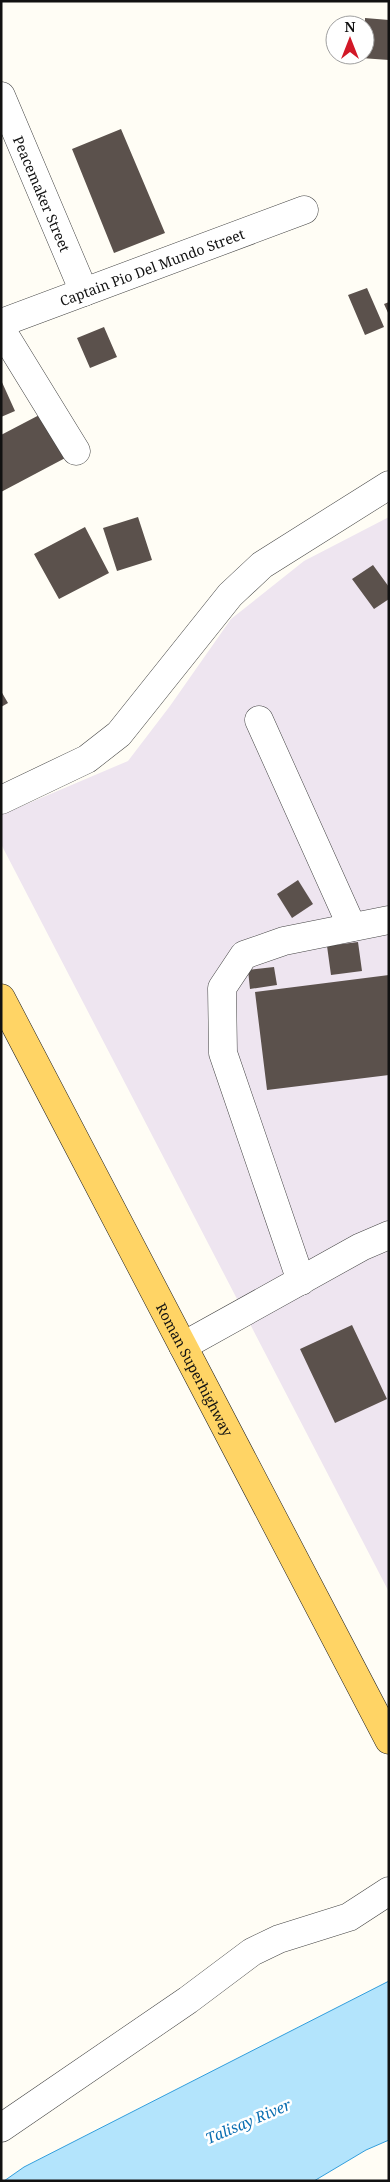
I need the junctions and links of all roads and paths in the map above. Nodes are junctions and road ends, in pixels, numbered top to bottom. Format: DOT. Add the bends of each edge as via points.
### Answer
graph roads {
  1 [pos="1,96"];
  2 [pos="304,210"];
  3 [pos="84,292"];
  4 [pos="1,323"];
  5 [pos="1,329"];
  6 [pos="76,450"];
  7 [pos="389,485"];
  8 [pos="259,720"];
  9 [pos="1,800"];
  10 [pos="389,920"];
  11 [pos="352,927"];
  12 [pos="1,998"];
  13 [pos="389,1235"];
  14 [pos="301,1281"];
  15 [pos="183,1346"];
  16 [pos="389,1740"];
  17 [pos="389,1891"];
  18 [pos="1,2128"];
  1 -- 3 [label="street, Peacemaker Street"];
  2 -- 3 [label="street, Captain Pio Del Mundo Street"];
  3 -- 4 [label="street, Captain Pio Del Mundo Street"];
  5 -- 6 [label="street"];
  7 -- 9 [label="street" via="262,565 230,595 119,734 88,759"];
  8 -- 11 [label="street"];
  10 -- 11 [label="street"];
  11 -- 14 [label="street" via="284,940 244,955 222,988 223,1053"];
  12 -- 15 [label="main road, Roman Superhighway"];
  13 -- 14 [label="street" via="360,1247"];
  14 -- 15 [label="street"];
  15 -- 16 [label="main road, Roman Superhighway"];
  17 -- 18 [label="street" via="349,1917 279,1939 252,1952 188,2000"];
}
